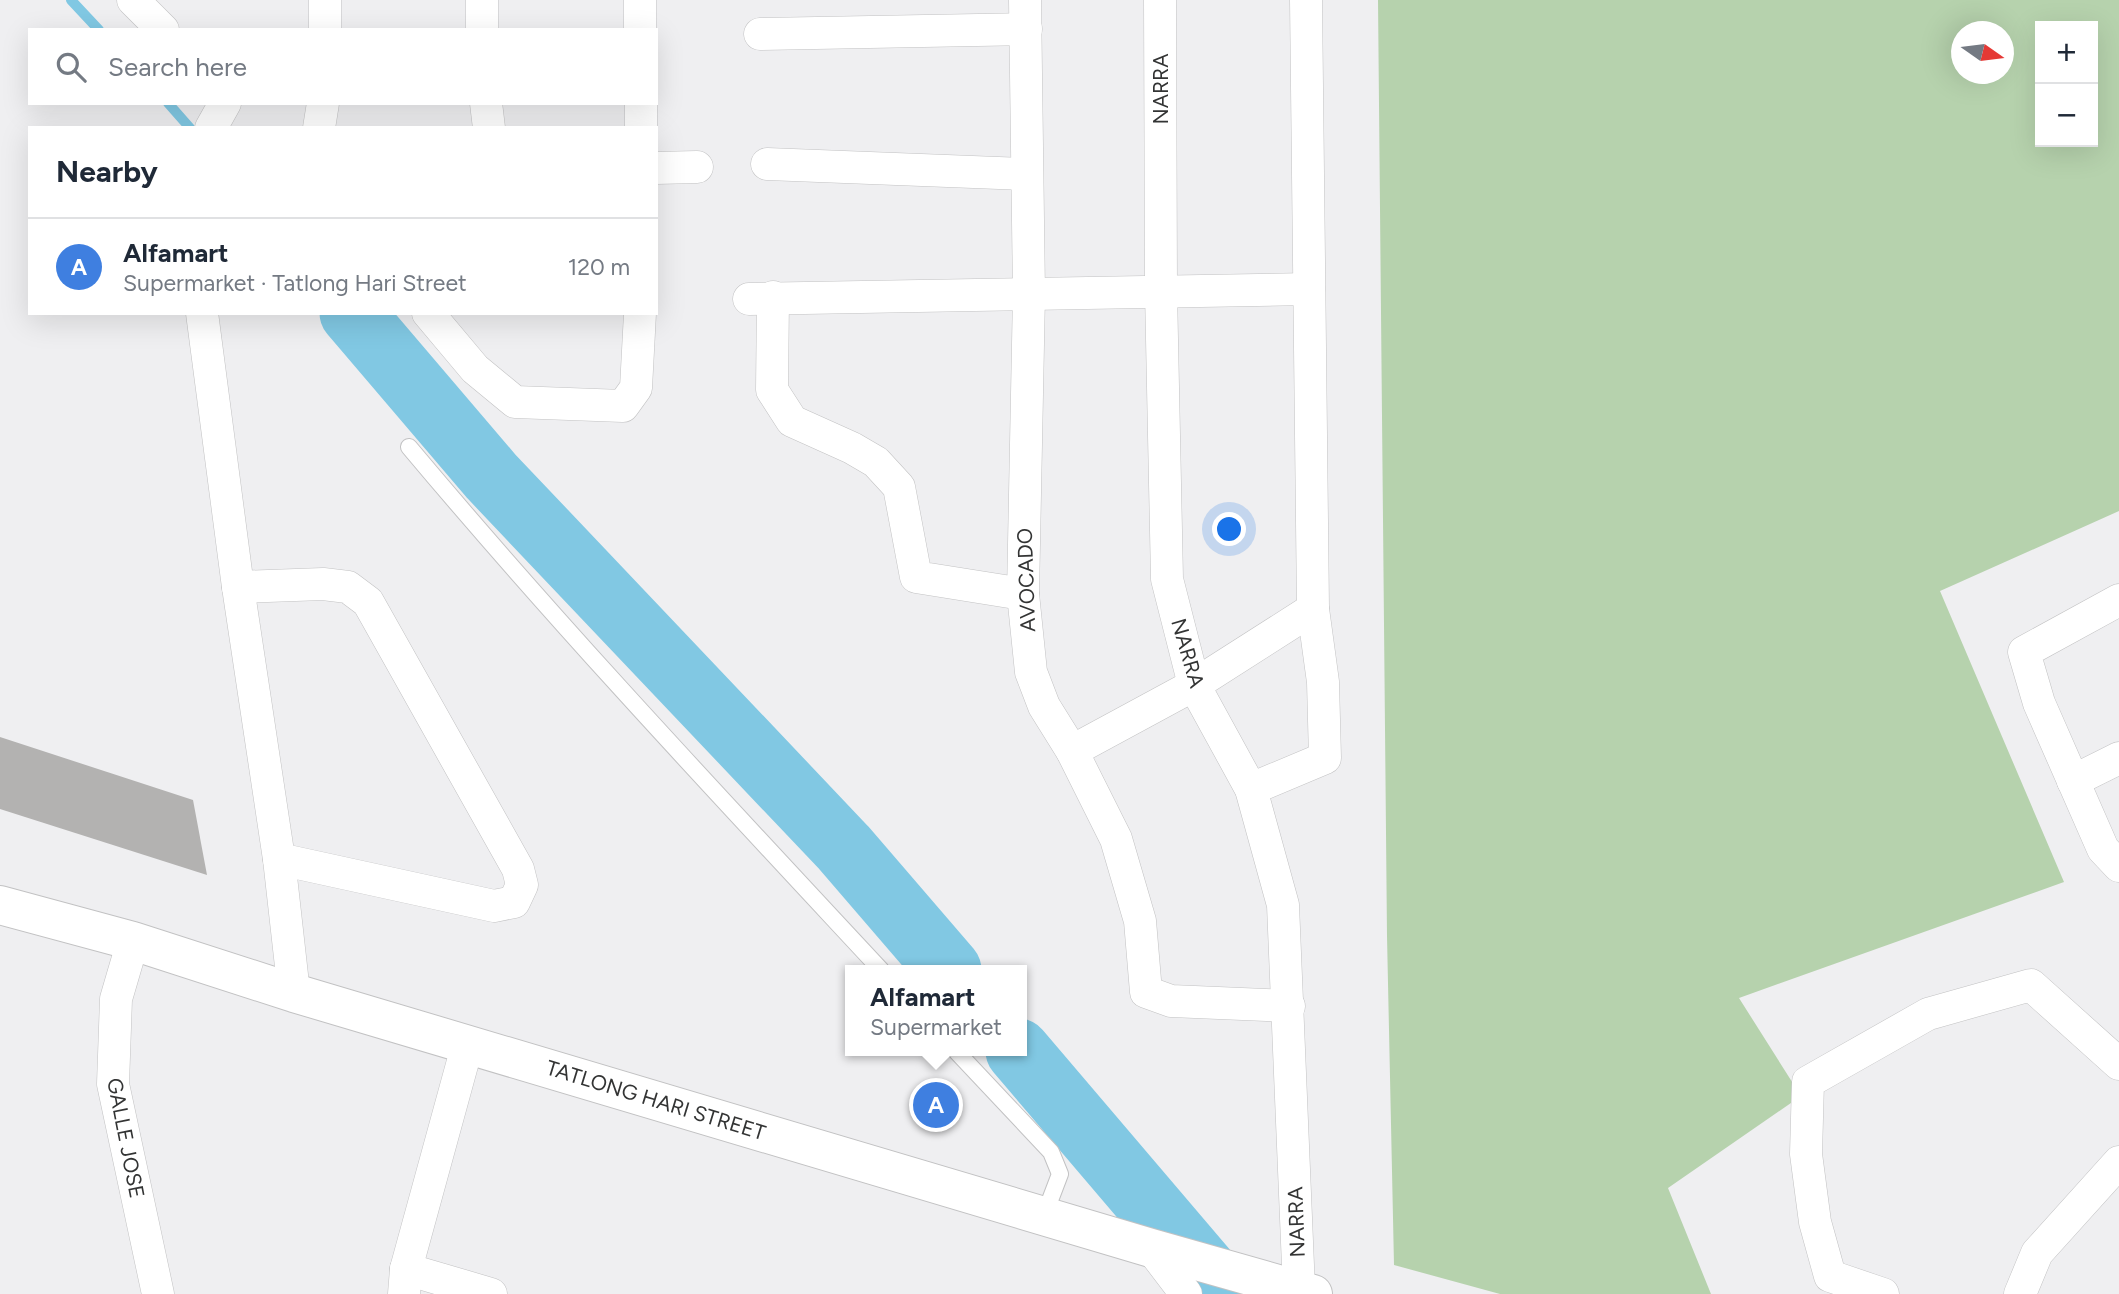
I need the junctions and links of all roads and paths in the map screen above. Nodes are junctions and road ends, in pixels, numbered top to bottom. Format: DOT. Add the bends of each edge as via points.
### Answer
graph roads {
  1 [pos="133,0"];
  2 [pos="325,0"];
  3 [pos="482,0"];
  4 [pos="640,0"];
  5 [pos="1160,0"];
  6 [pos="1306,0"];
  7 [pos="1025,14"];
  8 [pos="161,28"];
  9 [pos="325,28"];
  10 [pos="482,28"];
  11 [pos="640,28"];
  12 [pos="760,34"];
  13 [pos="323,105"];
  14 [pos="486,105"];
  15 [pos="641,105"];
  16 [pos="320,126"];
  17 [pos="489,126"];
  18 [pos="641,126"];
  19 [pos="767,164"];
  20 [pos="697,167"];
  21 [pos="658,168"];
  22 [pos="1026,174"];
  23 [pos="1309,289"];
  24 [pos="1161,291"];
  25 [pos="1029,294"];
  26 [pos="202,315"];
  27 [pos="430,315"];
  28 [pos="640,315"];
  29 [pos="410,447"];
  30 [pos="238,587"];
  31 [pos="1023,594"];
  32 [pos="2119,600"];
  33 [pos="1313,609"];
  34 [pos="1194,685"];
  35 [pos="1072,751"];
  36 [pos="2119,758"];
  37 [pos="2073,781"];
  38 [pos="1251,789"];
  39 [pos="279,859"];
  40 [pos="2119,866"];
  41 [pos="0,905"];
  42 [pos="133,941"];
  43 [pos="876,965"];
  44 [pos="294,993"];
  45 [pos="1289,1006"];
  46 [pos="468,1043"];
  47 [pos="961,1056"];
  48 [pos="2119,1064"];
  49 [pos="2119,1162"];
  50 [pos="1044,1216"];
  51 [pos="1174,1267"];
  52 [pos="405,1281"];
  53 [pos="1292,1288"];
  54 [pos="158,1294"];
  55 [pos="491,1294"];
  56 [pos="1883,1294"];
  57 [pos="2020,1294"];
  1 -- 8 [label="street"];
  2 -- 9 [label="street"];
  3 -- 10 [label="street"];
  4 -- 11 [label="street"];
  5 -- 24 [label="street, NARRA"];
  6 -- 23 [label="street"];
  7 -- 12 [label="street"];
  7 -- 22 [label="street, AVOCADO"];
  13 -- 16 [label="street"];
  14 -- 17 [label="street"];
  15 -- 18 [label="street"];
  19 -- 22 [label="street"];
  20 -- 21 [label="street"];
  22 -- 25 [label="street, AVOCADO"];
  23 -- 24 [label="street"];
  23 -- 33 [label="street"];
  24 -- 25 [label="street"];
  24 -- 34 [label="street, NARRA" via="1167,579"];
  25 -- 31 [label="street, AVOCADO"];
  25 -- 31 [label="street" via="761,298 772,390 792,421 876,462 900,488 916,577"];
  26 -- 30 [label="street"];
  27 -- 28 [label="street" via="475,369 515,402 623,406 636,388"];
  29 -- 43 [label="lane" via="484,537"];
  30 -- 39 [label="street"];
  30 -- 39 [label="street" via="323,584 348,587 368,602 523,885 514,902 494,906"];
  31 -- 35 [label="street, AVOCADO" via="1031,672"];
  32 -- 37 [label="street" via="2024,652 2039,703"];
  33 -- 34 [label="street"];
  33 -- 38 [label="street" via="1324,682 1325,758"];
  34 -- 35 [label="street"];
  34 -- 38 [label="street, NARRA"];
  35 -- 45 [label="street, AVOCADO" via="1116,839 1140,921 1146,992 1171,1001"];
  36 -- 37 [label="street"];
  37 -- 40 [label="street" via="2103,849"];
  38 -- 45 [label="street, NARRA" via="1283,905"];
  39 -- 44 [label="street"];
  41 -- 42 [label="street, TATLONG HARI STREET"];
  42 -- 44 [label="street, TATLONG HARI STREET"];
  42 -- 54 [label="street, GALLE JOSE" via="116,999 113,1084"];
  44 -- 46 [label="street, TATLONG HARI STREET"];
  45 -- 53 [label="street, NARRA"];
  46 -- 50 [label="street, TATLONG HARI STREET"];
  46 -- 52 [label="street"];
  47 -- 50 [label="lane" via="1051,1152 1060,1174"];
  48 -- 56 [label="street" via="2031,985 1928,1014 1808,1082 1806,1154 1815,1223 1830,1276"];
  49 -- 57 [label="street" via="2037,1253"];
  50 -- 51 [label="street, TATLONG HARI STREET"];
  51 -- 53 [label="street, TATLONG HARI STREET"];
  52 -- 55 [label="street"];
}
